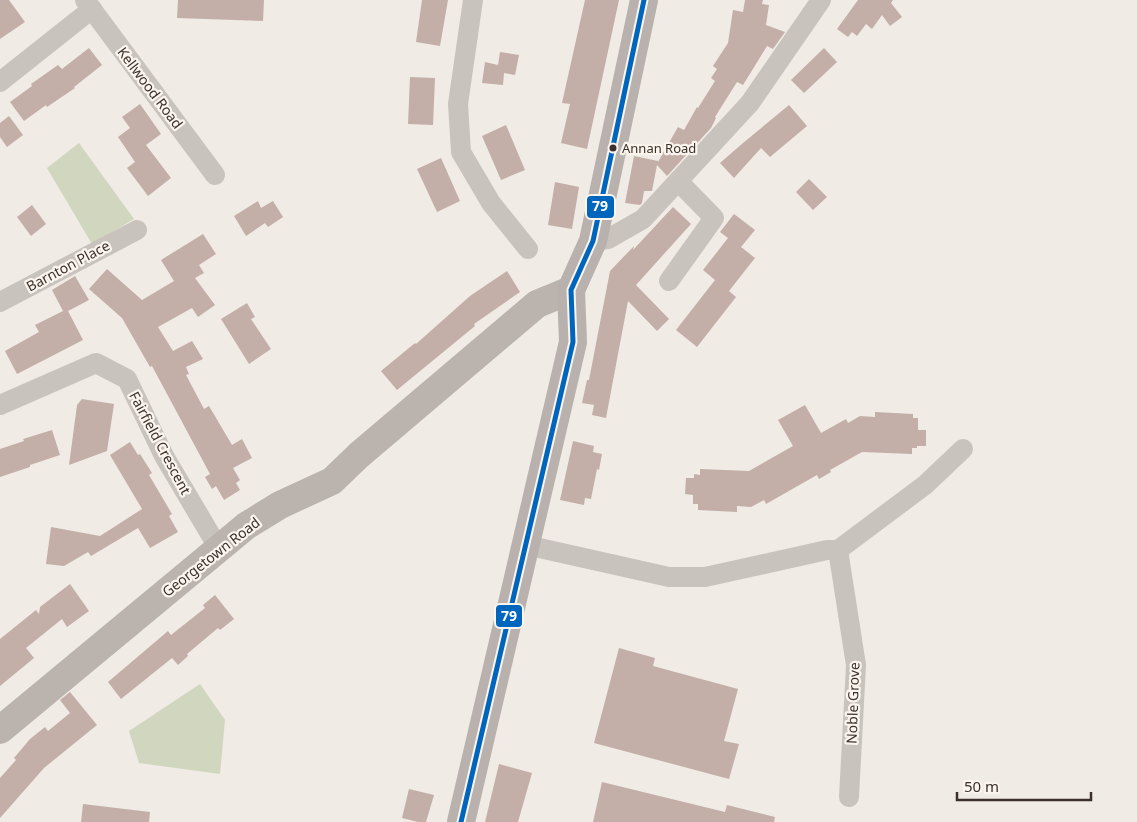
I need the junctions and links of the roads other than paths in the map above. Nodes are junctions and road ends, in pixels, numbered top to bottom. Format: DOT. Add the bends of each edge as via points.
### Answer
graph roads {
  1 [pos="473,0"];
  2 [pos="644,0"];
  3 [pos="821,0"];
  4 [pos="88,4"];
  5 [pos="0,82"];
  6 [pos="215,175"];
  7 [pos="678,180"];
  8 [pos="137,230"];
  9 [pos="593,241"];
  10 [pos="528,249"];
  11 [pos="668,281"];
  12 [pos="571,290"];
  13 [pos="0,302"];
  14 [pos="0,405"];
  15 [pos="962,449"];
  16 [pos="526,545"];
  17 [pos="219,549"];
  18 [pos="838,550"];
  19 [pos="0,730"];
  20 [pos="849,797"];
  21 [pos="461,822"];
  1 -- 10 [label="street" via="458,104 461,152 491,203"];
  2 -- 9 [label="main road"];
  3 -- 7 [label="street" via="750,103"];
  4 -- 5 [label="street"];
  4 -- 6 [label="street, Kellwood Road"];
  7 -- 9 [label="street" via="642,220 608,239"];
  7 -- 11 [label="street" via="714,218"];
  8 -- 13 [label="street, Barnton Place"];
  9 -- 12 [label="main road"];
  12 -- 16 [label="main road" via="573,342"];
  12 -- 17 [label="street, Georgetown Road" via="537,304 332,481 246,526"];
  14 -- 17 [label="street, Fairfield Crescent" via="96,363 127,379 164,456"];
  15 -- 18 [label="street" via="926,485"];
  16 -- 18 [label="street" via="669,576 705,576"];
  16 -- 21 [label="main road"];
  17 -- 19 [label="street, Georgetown Road"];
  18 -- 20 [label="street, Noble Grove" via="856,665"];
}
